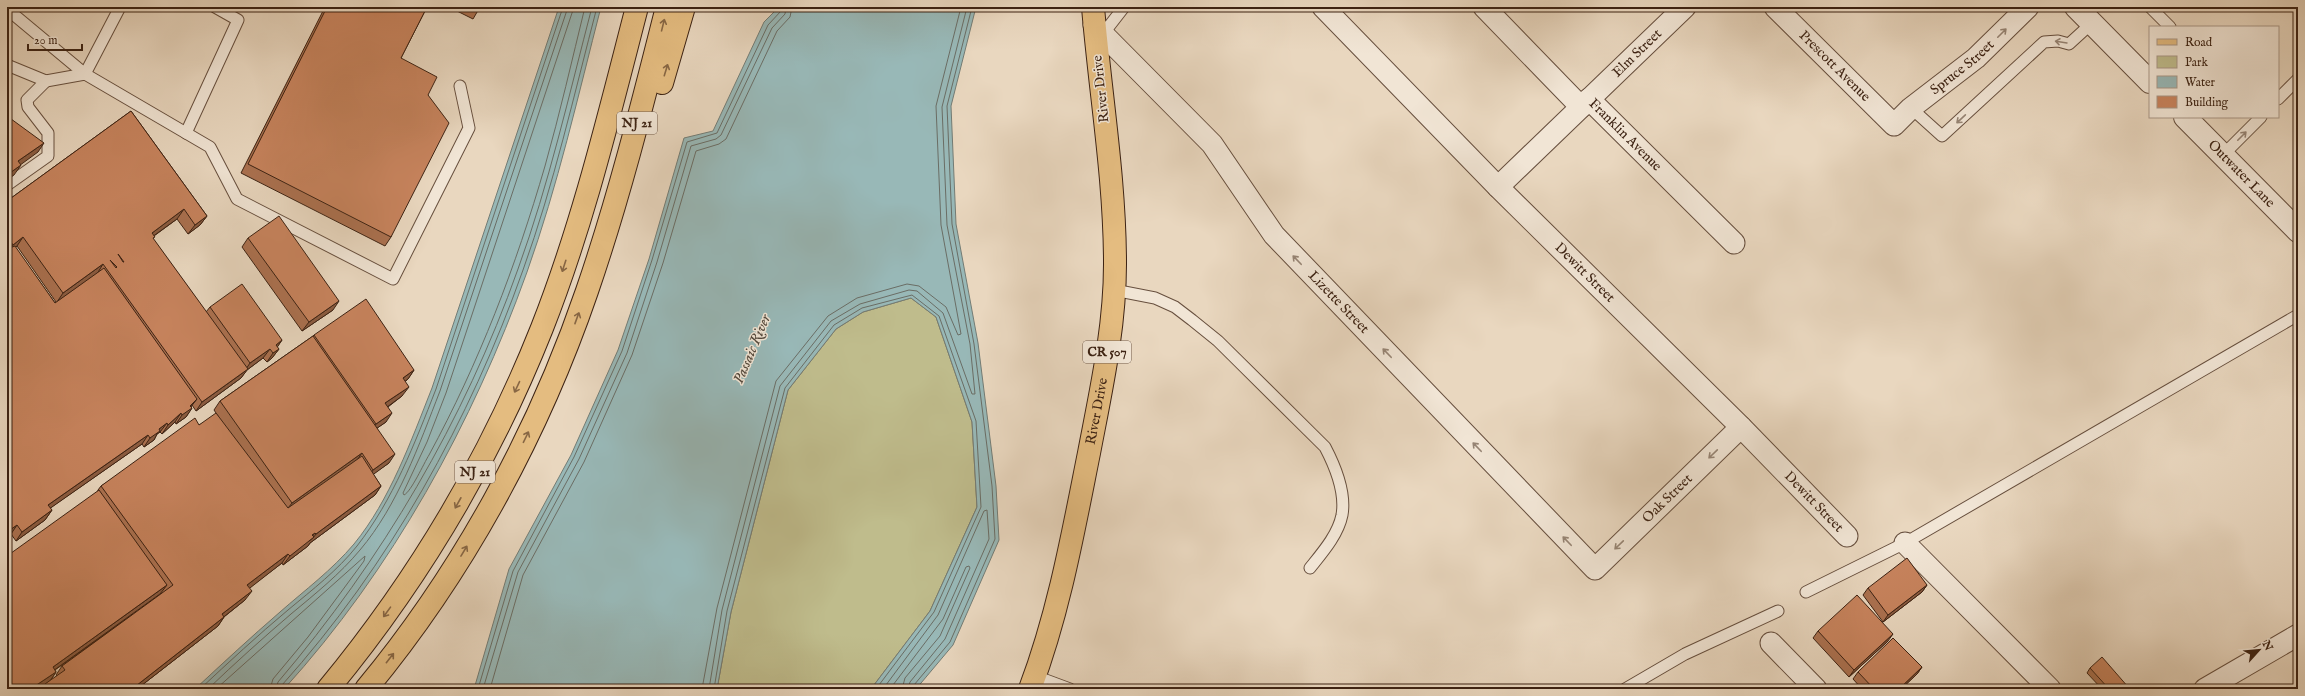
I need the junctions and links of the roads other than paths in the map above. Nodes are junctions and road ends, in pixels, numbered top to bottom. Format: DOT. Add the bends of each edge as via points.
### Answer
graph roads {
  1 [pos="120,7"];
  2 [pos="215,7"];
  3 [pos="622,7"];
  4 [pos="637,7"];
  5 [pos="667,7"];
  6 [pos="684,7"];
  7 [pos="1124,7"];
  8 [pos="1323,7"];
  9 [pos="1484,7"];
  10 [pos="1685,7"];
  11 [pos="1775,7"];
  12 [pos="2028,7"];
  13 [pos="2150,7"];
  14 [pos="7,9"];
  15 [pos="2083,12"];
  16 [pos="1097,22"];
  17 [pos="2169,26"];
  18 [pos="7,65"];
  19 [pos="85,74"];
  20 [pos="2298,79"];
  21 [pos="2149,81"];
  22 [pos="46,82"];
  23 [pos="460,86"];
  24 [pos="2279,98"];
  25 [pos="1585,103"];
  26 [pos="1911,108"];
  27 [pos="2186,118"];
  28 [pos="2259,118"];
  29 [pos="1894,126"];
  30 [pos="186,133"];
  31 [pos="2223,155"];
  32 [pos="7,185"];
  33 [pos="1498,187"];
  34 [pos="577,229"];
  35 [pos="2298,231"];
  36 [pos="605,238"];
  37 [pos="1734,243"];
  38 [pos="1114,290"];
  39 [pos="2298,315"];
  40 [pos="1741,427"];
  41 [pos="1847,536"];
  42 [pos="1905,543"];
  43 [pos="1310,568"];
  44 [pos="1594,569"];
  45 [pos="1806,592"];
  46 [pos="1778,611"];
  47 [pos="2298,635"];
  48 [pos="1771,642"];
  49 [pos="1033,682"];
  50 [pos="328,689"];
  51 [pos="366,689"];
  52 [pos="1070,689"];
  53 [pos="1625,689"];
  54 [pos="1816,689"];
  55 [pos="2050,689"];
  56 [pos="2205,689"];
  1 -- 19 [label="lane"];
  2 -- 30 [label="lane" via="238,20"];
  3 -- 34 [label="main road" via="602,89"];
  4 -- 34 [label="main road, NJ 21"];
  36 -- 5 [label="main road, NJ 21, one-way"];
  36 -- 6 [label="main road, one-way" via="654,109"];
  7 -- 16 [label="lane"];
  8 -- 33 [label="street, Dewitt Street"];
  9 -- 25 [label="street, Franklin Avenue"];
  10 -- 25 [label="street, Elm Street"];
  11 -- 29 [label="street, Prescott Avenue"];
  26 -- 12 [label="street, Spruce Street, one-way" via="1976,58"];
  13 -- 17 [label="lane"];
  14 -- 19 [label="lane"];
  15 -- 21 [label="street"];
  15 -- 26 [label="lane, one-way" via="2069,44 2058,41 2044,42 1942,136"];
  16 -- 38 [label="main road, River Drive / CR 507" via="1115,262"];
  44 -- 16 [label="street, Lizette Street, one-way" via="1274,235 1212,144"];
  18 -- 22 [label="lane"];
  19 -- 22 [label="lane"];
  19 -- 30 [label="lane"];
  20 -- 24 [label="lane"];
  22 -- 32 [label="lane" via="27,100 28,106 48,133 48,156"];
  23 -- 30 [label="lane" via="469,128 393,279 237,199 210,147"];
  25 -- 33 [label="street, Elm Street"];
  25 -- 37 [label="street, Franklin Avenue"];
  26 -- 29 [label="street, Spruce Street"];
  27 -- 31 [label="street, Outwater Lane"];
  31 -- 28 [label="lane, one-way"];
  31 -- 35 [label="street, Outwater Lane"];
  33 -- 40 [label="street, Dewitt Street"];
  34 -- 50 [label="main road, NJ 21, one-way" via="540,334 480,462 404,589"];
  51 -- 36 [label="main road, NJ 21, one-way" via="429,606 482,521 506,476 561,358"];
  38 -- 43 [label="lane" via="1155,298 1175,307 1218,341 1325,447 1336,467 1342,515 1330,542"];
  38 -- 49 [label="main road, River Drive / CR 507" via="1105,370 1071,544 1047,644"];
  39 -- 42 [label="lane"];
  40 -- 41 [label="street, Dewitt Street"];
  40 -- 44 [label="street, Oak Street, one-way"];
  42 -- 45 [label="lane"];
  42 -- 55 [label="street"];
  46 -- 53 [label="lane" via="1685,654"];
  47 -- 56 [label="street"];
  48 -- 54 [label="street"];
  49 -- 52 [label="lane"];
}
